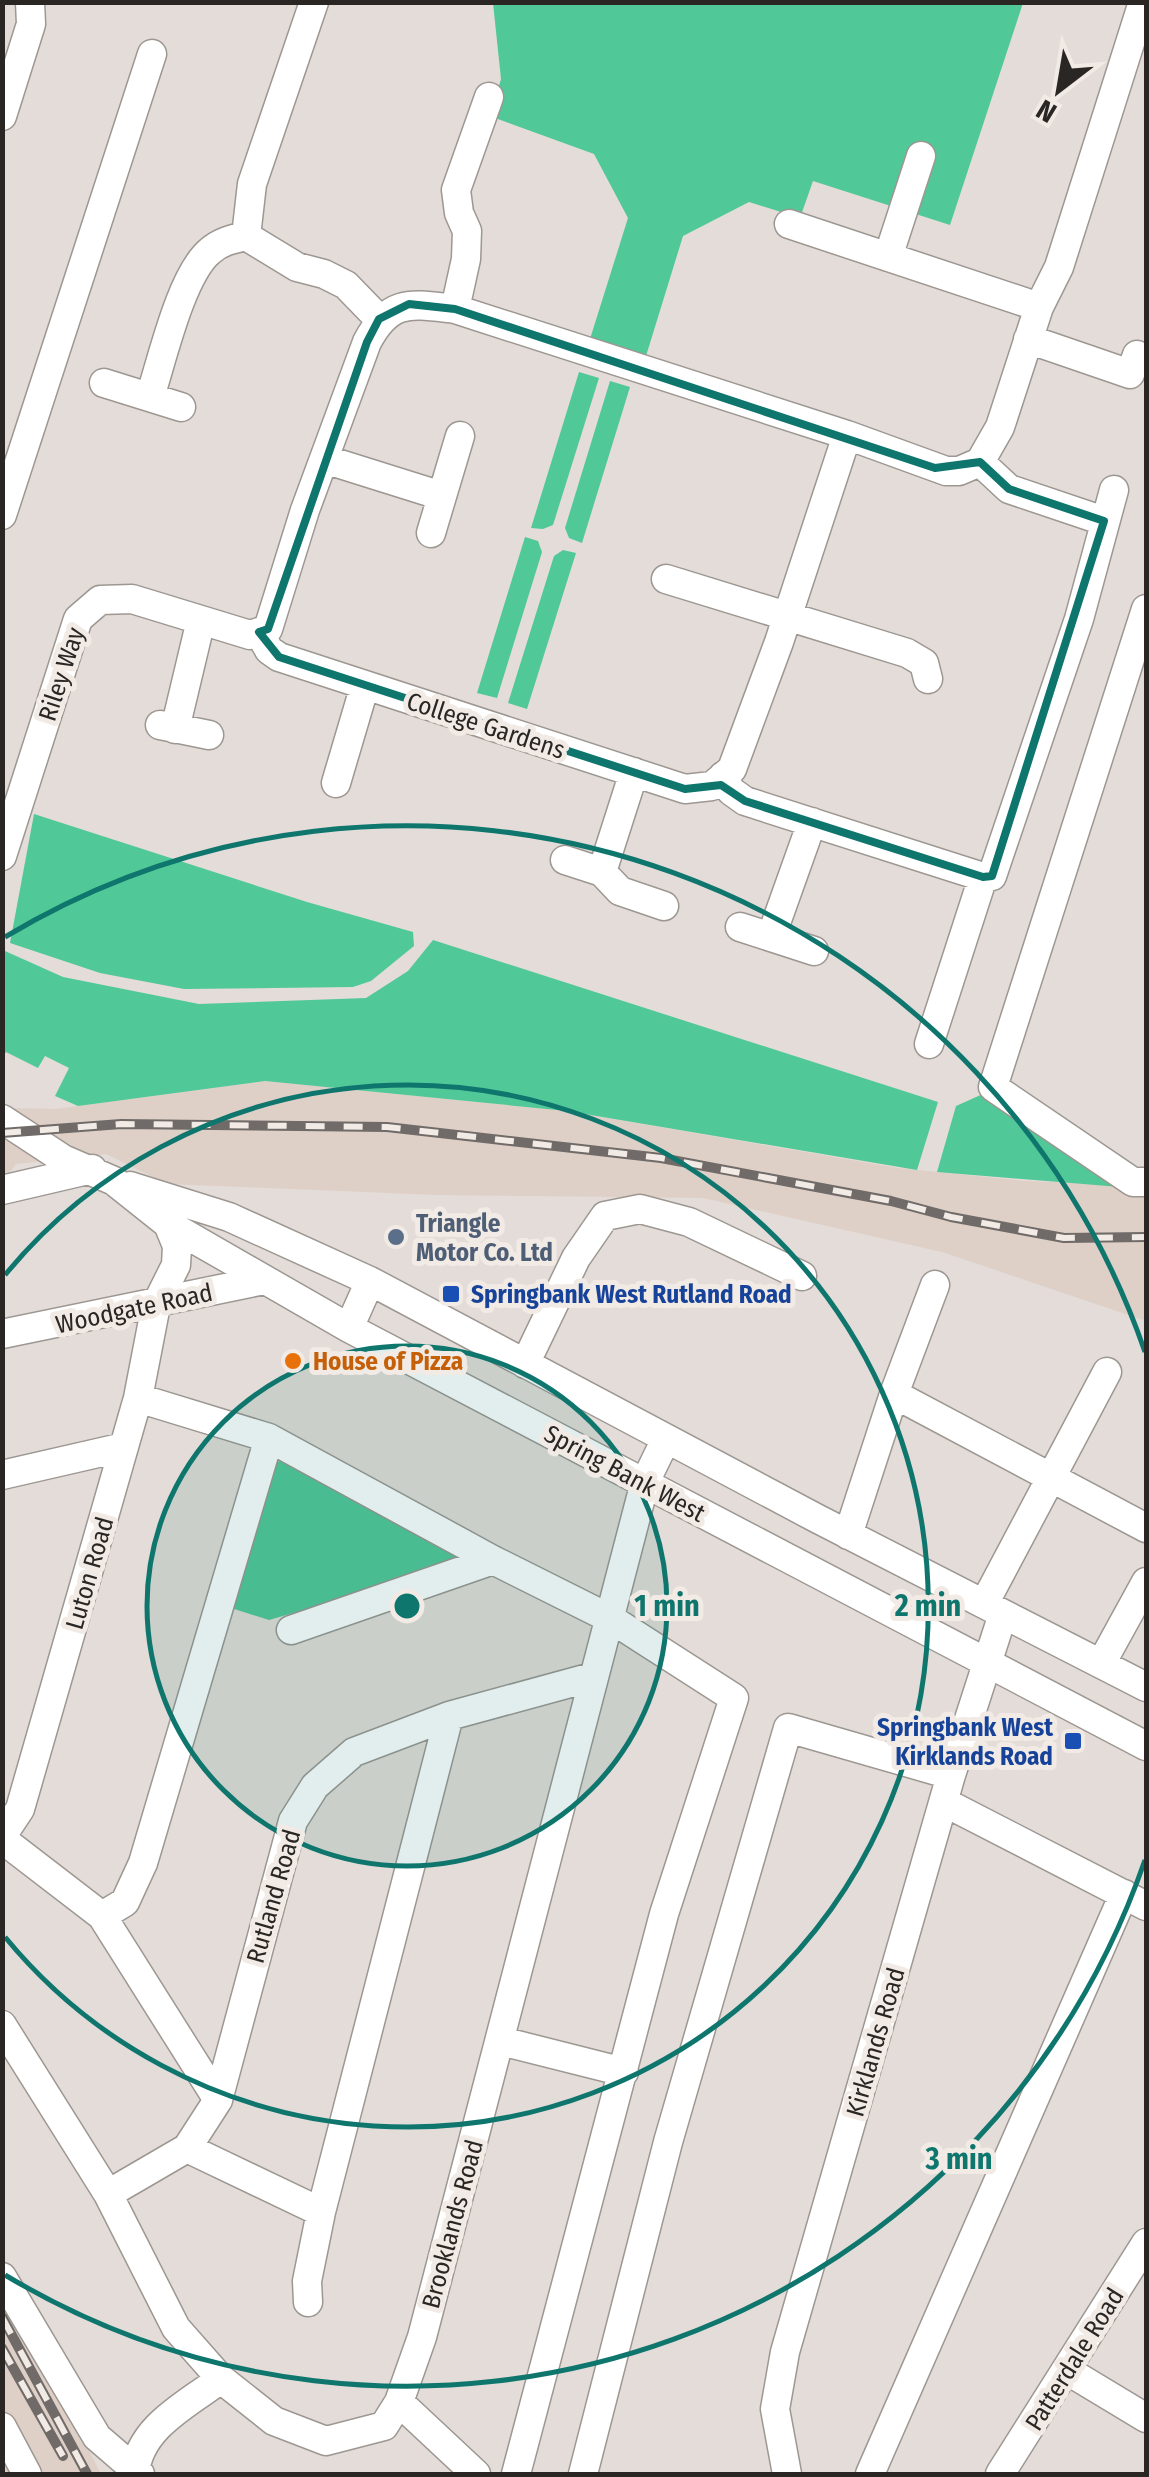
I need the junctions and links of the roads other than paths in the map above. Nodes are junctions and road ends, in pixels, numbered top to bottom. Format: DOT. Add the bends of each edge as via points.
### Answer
graph roads {
  1 [pos="30,2"];
  2 [pos="314,2"];
  3 [pos="1144,2"];
  4 [pos="152,54"];
  5 [pos="488,98"];
  6 [pos="2,116"];
  7 [pos="922,156"];
  8 [pos="789,224"];
  9 [pos="246,236"];
  10 [pos="888,257"];
  11 [pos="1039,307"];
  12 [pos="455,308"];
  13 [pos="379,319"];
  14 [pos="1028,340"];
  15 [pos="1137,354"];
  16 [pos="104,382"];
  17 [pos="150,397"];
  18 [pos="181,407"];
  19 [pos="848,435"];
  20 [pos="460,436"];
  21 [pos="324,460"];
  22 [pos="980,462"];
  23 [pos="1114,490"];
  24 [pos="442,496"];
  25 [pos="2,515"];
  26 [pos="1104,521"];
  27 [pos="431,533"];
  28 [pos="666,579"];
  29 [pos="1146,609"];
  30 [pos="201,620"];
  31 [pos="784,629"];
  32 [pos="259,632"];
  33 [pos="945,644"];
  34 [pos="908,653"];
  35 [pos="928,679"];
  36 [pos="365,685"];
  37 [pos="209,735"];
  38 [pos="634,772"];
  39 [pos="723,776"];
  40 [pos="336,783"];
  41 [pos="812,822"];
  42 [pos="2,856"];
  43 [pos="565,860"];
  44 [pos="602,872"];
  45 [pos="983,877"];
  46 [pos="664,906"];
  47 [pos="740,927"];
  48 [pos="771,938"];
  49 [pos="814,951"];
  50 [pos="930,1044"];
  51 [pos="2,1119"];
  52 [pos="103,1175"];
  53 [pos="1146,1182"];
  54 [pos="2,1190"];
  55 [pos="168,1224"];
  56 [pos="802,1276"];
  57 [pos="264,1280"];
  58 [pos="370,1281"];
  59 [pos="935,1285"];
  60 [pos="156,1305"];
  61 [pos="349,1328"];
  62 [pos="2,1334"];
  63 [pos="525,1364"];
  64 [pos="1107,1372"];
  65 [pos="894,1394"];
  66 [pos="138,1398"];
  67 [pos="269,1438"];
  68 [pos="666,1439"];
  69 [pos="124,1448"];
  70 [pos="2,1474"];
  71 [pos="1050,1479"];
  72 [pos="644,1482"];
  73 [pos="1146,1528"];
  74 [pos="848,1535"];
  75 [pos="493,1560"];
  76 [pos="1146,1582"];
  77 [pos="993,1609"];
  78 [pos="611,1618"];
  79 [pos="291,1630"];
  80 [pos="986,1659"];
  81 [pos="1101,1664"];
  82 [pos="592,1677"];
  83 [pos="1146,1687"];
  84 [pos="449,1716"];
  85 [pos="1146,1746"];
  86 [pos="948,1788"];
  87 [pos="11,1799"];
  88 [pos="2,1838"];
  89 [pos="1135,1900"];
  90 [pos="102,1916"];
  91 [pos="5,2033"];
  92 [pos="501,2040"];
  93 [pos="624,2072"];
  94 [pos="218,2100"];
  95 [pos="187,2148"];
  96 [pos="108,2194"];
  97 [pos="322,2212"];
  98 [pos="1146,2243"];
  99 [pos="2,2276"];
  100 [pos="308,2302"];
  101 [pos="1068,2371"];
  102 [pos="221,2378"];
  103 [pos="399,2402"];
  104 [pos="1146,2418"];
  105 [pos="2,2427"];
  106 [pos="136,2473"];
  107 [pos="27,2474"];
  108 [pos="476,2474"];
  109 [pos="516,2474"];
  110 [pos="582,2474"];
  111 [pos="787,2474"];
  112 [pos="870,2474"];
  113 [pos="1000,2474"];
  1 -- 6 [label="street" via="31,24"];
  2 -- 9 [label="street" via="252,184"];
  3 -- 11 [label="street" via="1059,266"];
  4 -- 25 [label="street"];
  5 -- 12 [label="street" via="456,190 467,231"];
  7 -- 10 [label="street"];
  8 -- 10 [label="street"];
  9 -- 13 [label="street" via="298,268 346,285"];
  9 -- 17 [label="street" via="209,252 193,270"];
  10 -- 11 [label="street"];
  11 -- 14 [label="street"];
  12 -- 13 [label="street" via="409,304"];
  12 -- 19 [label="street"];
  13 -- 21 [label="street"];
  14 -- 15 [label="street" via="1130,374"];
  14 -- 22 [label="street" via="1000,427"];
  16 -- 17 [label="street"];
  17 -- 18 [label="street"];
  19 -- 22 [label="street" via="946,471"];
  19 -- 31 [label="street"];
  20 -- 24 [label="street"];
  21 -- 24 [label="street"];
  21 -- 32 [label="street" via="268,628"];
  22 -- 26 [label="street" via="1009,490"];
  23 -- 26 [label="street"];
  24 -- 27 [label="street"];
  26 -- 45 [label="street" via="992,876"];
  28 -- 31 [label="street"];
  29 -- 53 [label="street" via="994,1088 1133,1182"];
  30 -- 32 [label="street, Riley Way"];
  30 -- 37 [label="street" via="167,727"];
  30 -- 42 [label="street, Riley Way" via="132,599 100,600 78,619"];
  31 -- 34 [label="street"];
  31 -- 39 [label="street" via="732,768"];
  32 -- 36 [label="street, College Gardens" via="279,658"];
  33 -- 34 [label="street"];
  34 -- 35 [label="street" via="924,663"];
  36 -- 38 [label="street, College Gardens"];
  36 -- 40 [label="street"];
  38 -- 39 [label="street, College Gardens" via="685,789 712,786"];
  38 -- 44 [label="street"];
  39 -- 41 [label="street" via="746,801"];
  41 -- 45 [label="street"];
  41 -- 48 [label="street"];
  43 -- 44 [label="street"];
  44 -- 46 [label="street" via="620,891"];
  45 -- 50 [label="street"];
  47 -- 48 [label="street"];
  48 -- 49 [label="street"];
  51 -- 52 [label="street, Spring Bank West" via="63,1159"];
  52 -- 54 [label="street"];
  52 -- 55 [label="street, Spring Bank West"];
  52 -- 58 [label="street, Spring Bank West" via="229,1217"];
  55 -- 57 [label="street, Spring Bank West"];
  55 -- 60 [label="street, Luton Road" via="176,1265"];
  56 -- 63 [label="street" via="689,1222 640,1209 605,1216 576,1258"];
  57 -- 60 [label="street, Woodgate Road"];
  57 -- 61 [label="street, Spring Bank West"];
  58 -- 61 [label="street"];
  58 -- 63 [label="street, Spring Bank West"];
  59 -- 65 [label="street"];
  60 -- 62 [label="street, Woodgate Road"];
  60 -- 66 [label="street, Luton Road"];
  61 -- 72 [label="street, Spring Bank West"];
  63 -- 68 [label="street, Spring Bank West"];
  64 -- 71 [label="street, Kirklands Road"];
  65 -- 71 [label="street"];
  65 -- 74 [label="street"];
  66 -- 67 [label="street"];
  66 -- 69 [label="street, Luton Road"];
  67 -- 75 [label="street"];
  67 -- 90 [label="street" via="143,1863 126,1902"];
  68 -- 72 [label="street, Brooklands Road"];
  68 -- 74 [label="street, Spring Bank West"];
  69 -- 70 [label="street"];
  69 -- 87 [label="street, Luton Road"];
  71 -- 73 [label="street"];
  71 -- 77 [label="street, Kirklands Road"];
  72 -- 78 [label="street, Brooklands Road"];
  72 -- 80 [label="street, Spring Bank West"];
  74 -- 77 [label="street, Spring Bank West"];
  75 -- 78 [label="street"];
  75 -- 79 [label="street"];
  76 -- 81 [label="street"];
  77 -- 80 [label="street, Kirklands Road"];
  77 -- 81 [label="street, Spring Bank West"];
  78 -- 82 [label="street, Brooklands Road"];
  78 -- 93 [label="street" via="734,1698 664,1914"];
  80 -- 85 [label="street, Spring Bank West"];
  80 -- 86 [label="street, Kirklands Road"];
  81 -- 83 [label="street, Spring Bank West"];
  82 -- 84 [label="street, Rutland Road"];
  82 -- 92 [label="street, Brooklands Road"];
  84 -- 94 [label="street, Rutland Road" via="354,1752 316,1786 294,1821"];
  84 -- 97 [label="street"];
  86 -- 89 [label="street"];
  86 -- 110 [label="street" via="788,1728 668,2142"];
  86 -- 111 [label="street, Kirklands Road" via="785,2352 775,2409"];
  87 -- 88 [label="street, Luton Road"];
  88 -- 90 [label="street"];
  89 -- 112 [label="street"];
  90 -- 94 [label="street"];
  91 -- 96 [label="street"];
  92 -- 93 [label="street"];
  92 -- 103 [label="street, Brooklands Road"];
  93 -- 109 [label="street"];
  94 -- 95 [label="street, Rutland Road"];
  95 -- 96 [label="street, Rutland Road"];
  95 -- 97 [label="street"];
  96 -- 102 [label="street" via="176,2328"];
  97 -- 100 [label="street" via="306,2281"];
  98 -- 101 [label="street, Patterdale Road"];
  99 -- 106 [label="street" via="97,2437"];
  101 -- 104 [label="street"];
  101 -- 113 [label="street, Patterdale Road"];
  102 -- 103 [label="street" via="274,2420 326,2440 384,2426"];
  102 -- 106 [label="street" via="157,2426 138,2454"];
  103 -- 108 [label="street"];
  105 -- 107 [label="street"];
}
